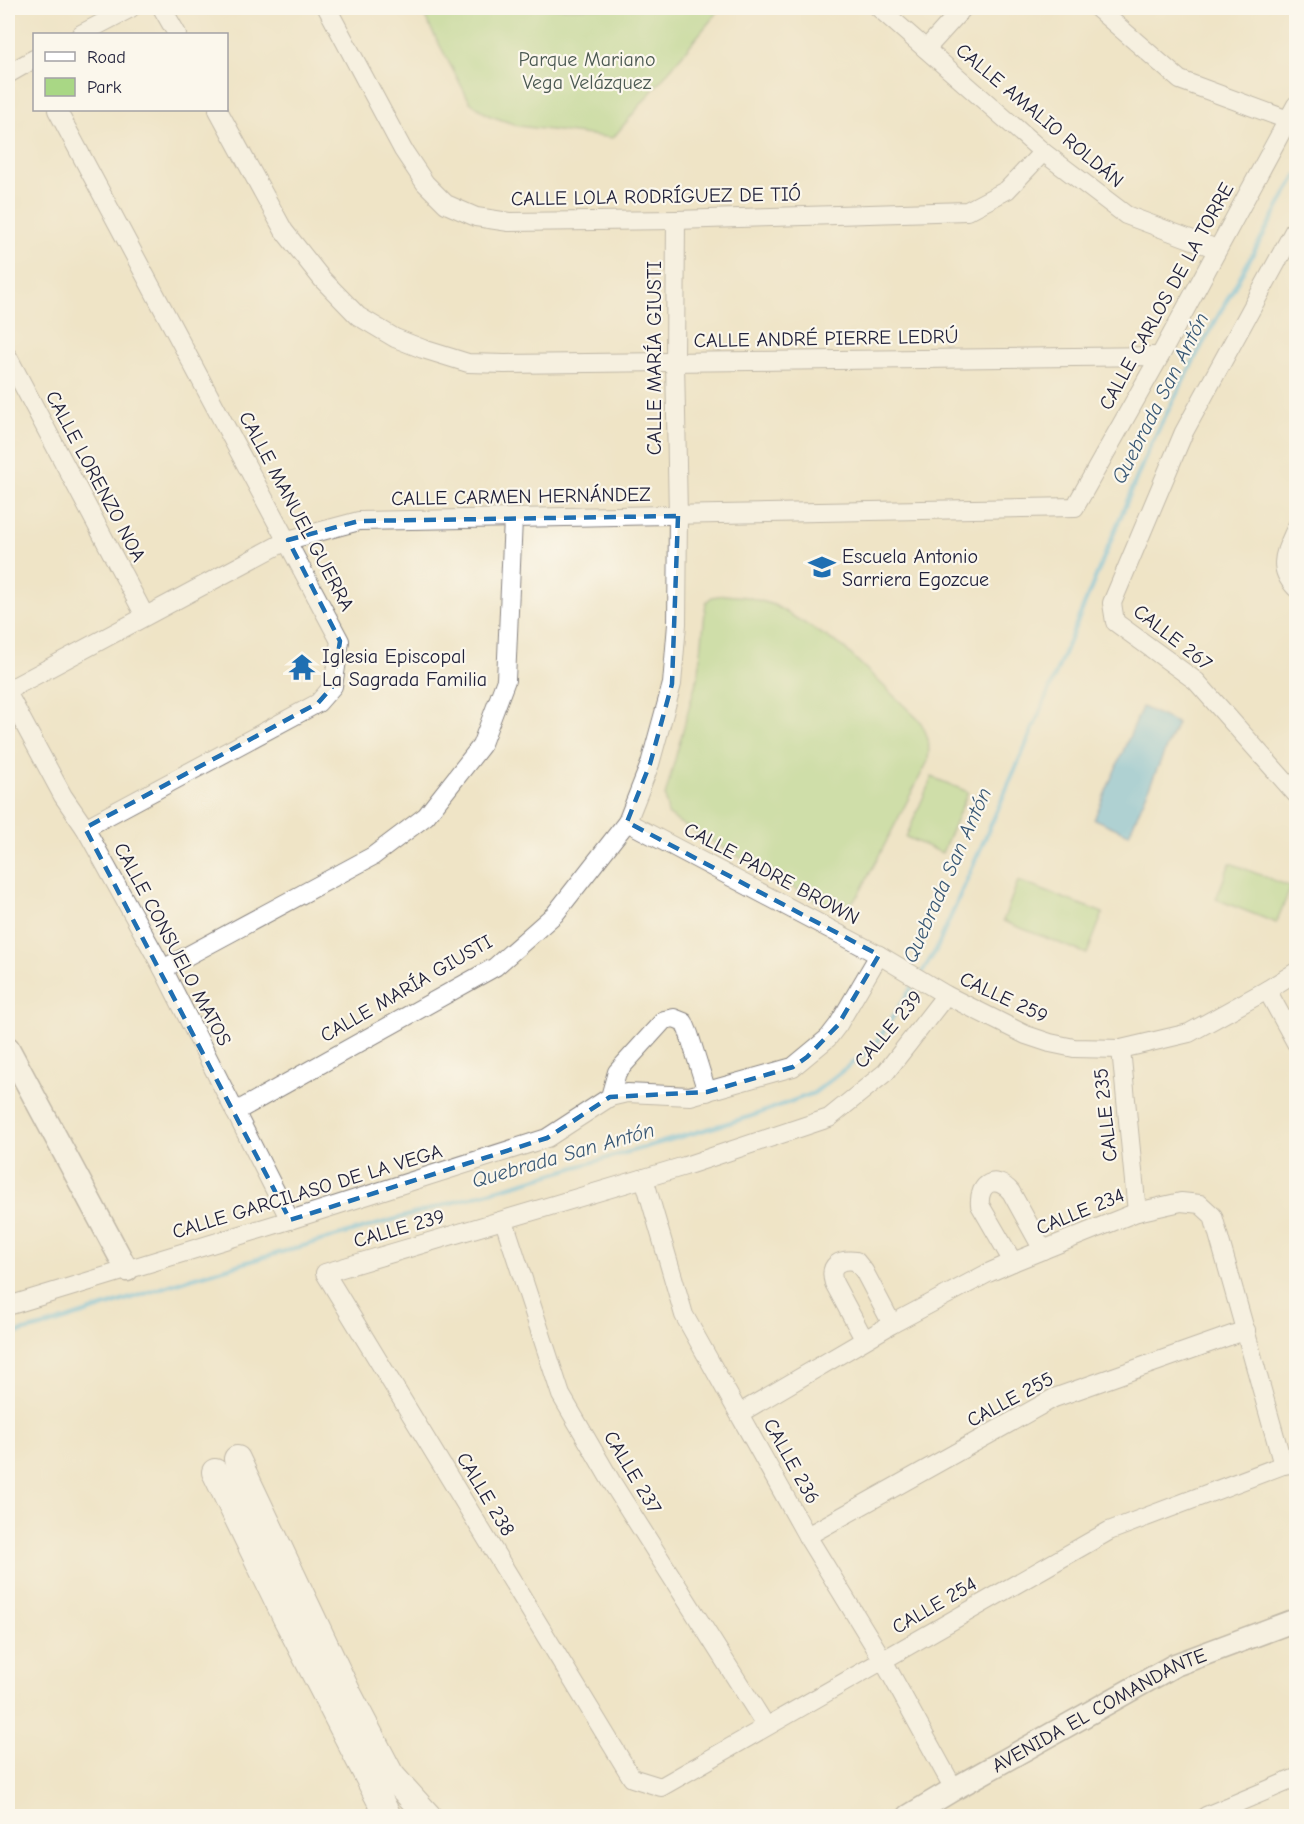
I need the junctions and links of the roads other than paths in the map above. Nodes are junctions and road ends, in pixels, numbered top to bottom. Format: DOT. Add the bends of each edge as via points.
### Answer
graph roads {
  1 [pos="131,8"];
  2 [pos="162,8"];
  3 [pos="327,8"];
  4 [pos="879,8"];
  5 [pos="963,8"];
  6 [pos="1097,8"];
  7 [pos="83,33"];
  8 [pos="176,33"];
  9 [pos="926,49"];
  10 [pos="33,63"];
  11 [pos="8,74"];
  12 [pos="58,111"];
  13 [pos="219,111"];
  14 [pos="1292,113"];
  15 [pos="1043,152"];
  16 [pos="676,220"];
  17 [pos="1296,227"];
  18 [pos="1217,249"];
  19 [pos="1160,356"];
  20 [pos="8,357"];
  21 [pos="675,363"];
  22 [pos="1075,507"];
  23 [pos="678,516"];
  24 [pos="513,519"];
  25 [pos="1296,528"];
  26 [pos="288,540"];
  27 [pos="1296,588"];
  28 [pos="146,616"];
  29 [pos="8,692"];
  30 [pos="1296,794"];
  31 [pos="627,822"];
  32 [pos="85,828"];
  33 [pos="879,955"];
  34 [pos="896,966"];
  35 [pos="163,969"];
  36 [pos="1296,972"];
  37 [pos="1267,990"];
  38 [pos="941,992"];
  39 [pos="1296,1043"];
  40 [pos="8,1048"];
  41 [pos="1121,1049"];
  42 [pos="707,1092"];
  43 [pos="610,1097"];
  44 [pos="235,1112"];
  45 [pos="644,1178"];
  46 [pos="1137,1212"];
  47 [pos="290,1220"];
  48 [pos="504,1221"];
  49 [pos="1043,1250"];
  50 [pos="1013,1262"];
  51 [pos="339,1269"];
  52 [pos="127,1270"];
  53 [pos="8,1306"];
  54 [pos="892,1324"];
  55 [pos="1246,1330"];
  56 [pos="864,1340"];
  57 [pos="740,1413"];
  58 [pos="237,1459"];
  59 [pos="1290,1464"];
  60 [pos="215,1472"];
  61 [pos="807,1536"];
  62 [pos="1296,1620"];
  63 [pos="883,1660"];
  64 [pos="766,1726"];
  65 [pos="616,1751"];
  66 [pos="1296,1778"];
  67 [pos="954,1789"];
  68 [pos="388,1816"];
  69 [pos="428,1816"];
  70 [pos="909,1816"];
  71 [pos="1206,1816"];
  1 -- 7 [label="street"];
  2 -- 8 [label="street"];
  3 -- 16 [label="street, CALLE LOLA RODRÍGUEZ DE TIÓ" via="403,150 425,183 446,204 476,217 509,222"];
  4 -- 9 [label="street, CALLE AMALIO ROLDÁN"];
  5 -- 9 [label="street"];
  6 -- 14 [label="street" via="1180,80"];
  9 -- 15 [label="street, CALLE AMALIO ROLDÁN"];
  10 -- 11 [label="street"];
  12 -- 26 [label="street, CALLE MANUEL GUERRA"];
  13 -- 21 [label="street, CALLE ANDRÉ PIERRE LEDRÚ" via="284,231 358,316 395,338 468,363"];
  14 -- 18 [label="street, CALLE CARLOS DE LA TORRE"];
  15 -- 16 [label="street, CALLE LOLA RODRÍGUEZ DE TIÓ" via="1007,190 967,211"];
  15 -- 18 [label="street, CALLE AMALIO ROLDÁN" via="1126,215"];
  16 -- 21 [label="street, CALLE MARÍA GIUSTI"];
  17 -- 30 [label="street, CALLE 267" via="1184,432 1112,603 1115,622 1196,681"];
  18 -- 19 [label="street, CALLE CARLOS DE LA TORRE"];
  19 -- 21 [label="street, CALLE ANDRÉ PIERRE LEDRÚ"];
  19 -- 22 [label="street, CALLE CARLOS DE LA TORRE"];
  20 -- 28 [label="street, CALLE LORENZO NOA"];
  21 -- 23 [label="street, CALLE MARÍA GIUSTI"];
  22 -- 23 [label="street, CALLE CARMEN HERNÁNDEZ"];
  23 -- 24 [label="street, CALLE CARMEN HERNÁNDEZ"];
  23 -- 31 [label="street, CALLE MARÍA GIUSTI" via="672,684 650,764"];
  24 -- 26 [label="street, CALLE CARMEN HERNÁNDEZ" via="359,521"];
  24 -- 35 [label="street" via="506,680 481,746 426,816 373,856"];
  25 -- 27 [label="street" via="1283,558 1287,578"];
  26 -- 28 [label="street, CALLE CARMEN HERNÁNDEZ"];
  26 -- 32 [label="street, CALLE MANUEL GUERRA" via="340,641 333,686 318,703"];
  28 -- 29 [label="street, CALLE CARMEN HERNÁNDEZ"];
  29 -- 32 [label="street, CALLE CONSUELO MATOS" via="63,796"];
  31 -- 33 [label="street, CALLE PADRE BROWN"];
  31 -- 44 [label="street, CALLE MARÍA GIUSTI" via="555,914 495,967"];
  32 -- 35 [label="street, CALLE CONSUELO MATOS"];
  33 -- 34 [label="street, CALLE PADRE BROWN"];
  33 -- 42 [label="street, CALLE GARCILASO DE LA VEGA" via="838,1025 807,1057 793,1067"];
  34 -- 38 [label="street, CALLE 259"];
  35 -- 44 [label="street, CALLE CONSUELO MATOS"];
  36 -- 37 [label="street, CALLE 259"];
  37 -- 39 [label="street"];
  37 -- 41 [label="street, CALLE 259" via="1190,1033"];
  38 -- 41 [label="street, CALLE 259" via="1050,1043"];
  38 -- 45 [label="street, CALLE 239" via="886,1072 829,1118"];
  40 -- 52 [label="street"];
  41 -- 46 [label="street, CALLE 235"];
  42 -- 43 [label="street, CALLE GARCILASO DE LA VEGA" via="690,1096 627,1093"];
  42 -- 43 [label="street" via="684,1022 674,1018 664,1020 616,1072"];
  43 -- 47 [label="street, CALLE GARCILASO DE LA VEGA" via="547,1138"];
  44 -- 47 [label="street, CALLE CONSUELO MATOS"];
  45 -- 48 [label="street, CALLE 239"];
  45 -- 57 [label="street, CALLE 236" via="684,1315"];
  46 -- 49 [label="street, CALLE 234"];
  46 -- 55 [label="street, CALLE 234" via="1181,1202 1200,1204 1213,1216"];
  47 -- 52 [label="street, CALLE GARCILASO DE LA VEGA"];
  48 -- 51 [label="street, CALLE 239"];
  48 -- 64 [label="street, CALLE 237" via="561,1395"];
  49 -- 50 [label="street, CALLE 234"];
  49 -- 50 [label="street" via="1011,1192 995,1182 985,1186 979,1195 980,1205"];
  50 -- 54 [label="street, CALLE 234"];
  51 -- 65 [label="street, CALLE 238" via="325,1273"];
  52 -- 53 [label="street, CALLE GARCILASO DE LA VEGA"];
  54 -- 56 [label="street, CALLE 234"];
  54 -- 56 [label="street" via="864,1271 856,1262 838,1263 833,1268 834,1283"];
  55 -- 59 [label="street, CALLE 234"];
  55 -- 61 [label="street, CALLE 255" via="1054,1398"];
  56 -- 57 [label="street, CALLE 234"];
  57 -- 61 [label="street, CALLE 236"];
  58 -- 60 [label="street"];
  58 -- 69 [label="main road" via="346,1691 391,1775"];
  59 -- 63 [label="street, CALLE 254" via="1109,1532"];
  60 -- 68 [label="main road"];
  61 -- 63 [label="street, CALLE 236"];
  62 -- 67 [label="street, AVENIDA EL COMANDANTE" via="1176,1665"];
  63 -- 64 [label="street, CALLE 254"];
  63 -- 67 [label="street, CALLE 236"];
  64 -- 65 [label="street, CALLE 254" via="661,1787 632,1778"];
  66 -- 71 [label="street"];
  67 -- 70 [label="street, AVENIDA EL COMANDANTE"];
}
